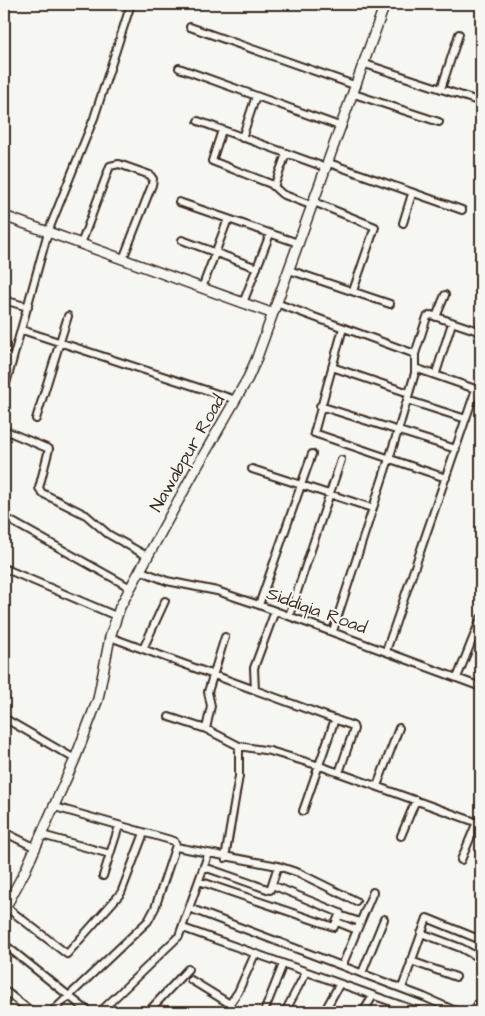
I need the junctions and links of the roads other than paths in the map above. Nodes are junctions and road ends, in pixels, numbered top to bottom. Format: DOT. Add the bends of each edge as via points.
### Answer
graph roads {
  1 [pos="132,4"];
  2 [pos="385,4"];
  3 [pos="190,27"];
  4 [pos="459,34"];
  5 [pos="365,64"];
  6 [pos="179,68"];
  7 [pos="441,89"];
  8 [pos="355,90"];
  9 [pos="256,96"];
  10 [pos="481,102"];
  11 [pos="198,121"];
  12 [pos="439,122"];
  13 [pos="342,127"];
  14 [pos="222,130"];
  15 [pos="242,138"];
  16 [pos="286,154"];
  17 [pos="328,166"];
  18 [pos="274,187"];
  19 [pos="412,194"];
  20 [pos="179,202"];
  21 [pos="313,204"];
  22 [pos="462,210"];
  23 [pos="4,216"];
  24 [pos="228,219"];
  25 [pos="403,223"];
  26 [pos="48,232"];
  27 [pos="270,234"];
  28 [pos="182,240"];
  29 [pos="298,243"];
  30 [pos="81,244"];
  31 [pos="216,253"];
  32 [pos="123,259"];
  33 [pos="257,268"];
  34 [pos="289,270"];
  35 [pos="202,288"];
  36 [pos="352,292"];
  37 [pos="445,294"];
  38 [pos="4,300"];
  39 [pos="243,303"];
  40 [pos="276,303"];
  41 [pos="390,304"];
  42 [pos="28,307"];
  43 [pos="271,314"];
  44 [pos="68,316"];
  45 [pos="436,317"];
  46 [pos="452,323"];
  47 [pos="343,328"];
  48 [pos="22,330"];
  49 [pos="481,332"];
  50 [pos="60,342"];
  51 [pos="415,354"];
  52 [pos="4,355"];
  53 [pos="13,358"];
  54 [pos="332,367"];
  55 [pos="416,368"];
  56 [pos="436,373"];
  57 [pos="479,390"];
  58 [pos="4,391"];
  59 [pos="409,393"];
  60 [pos="236,400"];
  61 [pos="407,400"];
  62 [pos="320,406"];
  63 [pos="36,419"];
  64 [pos="466,419"];
  65 [pos="4,430"];
  66 [pos="398,431"];
  67 [pos="456,449"];
  68 [pos="312,454"];
  69 [pos="389,459"];
  70 [pos="341,460"];
  71 [pos="252,469"];
  72 [pos="446,478"];
  73 [pos="301,485"];
  74 [pos="330,494"];
  75 [pos="372,508"];
  76 [pos="4,517"];
  77 [pos="147,556"];
  78 [pos="6,570"];
  79 [pos="139,570"];
  80 [pos="129,587"];
  81 [pos="165,602"];
  82 [pos="259,605"];
  83 [pos="275,611"];
  84 [pos="116,616"];
  85 [pos="289,616"];
  86 [pos="481,618"];
  87 [pos="333,631"];
  88 [pos="110,637"];
  89 [pos="225,637"];
  90 [pos="144,649"];
  91 [pos="386,651"];
  92 [pos="214,674"];
  93 [pos="457,678"];
  94 [pos="481,687"];
  95 [pos="255,690"];
  96 [pos="169,717"];
  97 [pos="4,718"];
  98 [pos="335,719"];
  99 [pos="399,728"];
  100 [pos="206,729"];
  101 [pos="239,746"];
  102 [pos="76,759"];
  103 [pos="320,766"];
  104 [pos="339,772"];
  105 [pos="377,786"];
  106 [pos="416,800"];
  107 [pos="55,807"];
  108 [pos="303,811"];
  109 [pos="479,823"];
  110 [pos="119,826"];
  111 [pos="4,832"];
  112 [pos="144,832"];
  113 [pos="42,835"];
  114 [pos="402,836"];
  115 [pos="176,847"];
  116 [pos="36,848"];
  117 [pos="110,854"];
  118 [pos="208,854"];
  119 [pos="225,858"];
  120 [pos="461,860"];
  121 [pos="278,866"];
  122 [pos="204,867"];
  123 [pos="103,876"];
  124 [pos="199,881"];
  125 [pos="272,885"];
  126 [pos="373,892"];
  127 [pos="356,901"];
  128 [pos="5,905"];
  129 [pos="189,908"];
  130 [pos="339,915"];
  131 [pos="384,919"];
  132 [pos="336,922"];
  133 [pos="360,922"];
  134 [pos="183,928"];
  135 [pos="357,930"];
  136 [pos="421,933"];
  137 [pos="481,940"];
  138 [pos="4,944"];
  139 [pos="255,954"];
  140 [pos="481,959"];
  141 [pos="411,961"];
  142 [pos="283,964"];
  143 [pos="342,966"];
  144 [pos="188,969"];
  145 [pos="306,972"];
  146 [pos="362,973"];
  147 [pos="456,977"];
  148 [pos="191,980"];
  149 [pos="339,985"];
  150 [pos="402,988"];
  151 [pos="4,990"];
  152 [pos="69,996"];
  153 [pos="373,996"];
  154 [pos="481,1001"];
  155 [pos="230,1004"];
  156 [pos="32,1012"];
  157 [pos="52,1012"];
  158 [pos="89,1012"];
  159 [pos="100,1012"];
  160 [pos="148,1012"];
  161 [pos="224,1012"];
  162 [pos="264,1012"];
  163 [pos="285,1012"];
  164 [pos="324,1012"];
  165 [pos="363,1012"];
  166 [pos="420,1012"];
  167 [pos="458,1012"];
  168 [pos="472,1012"];
  1 -- 26 [label="street" via="94,118"];
  2 -- 5 [label="street, Nawabpur Road"];
  3 -- 8 [label="street"];
  4 -- 7 [label="street"];
  5 -- 7 [label="street"];
  5 -- 8 [label="street, Nawabpur Road"];
  6 -- 9 [label="street"];
  7 -- 10 [label="street"];
  8 -- 12 [label="street"];
  8 -- 13 [label="street, Nawabpur Road"];
  9 -- 13 [label="street"];
  9 -- 15 [label="street"];
  11 -- 14 [label="street"];
  13 -- 17 [label="street, Nawabpur Road"];
  14 -- 15 [label="street"];
  14 -- 18 [label="street" via="212,161"];
  15 -- 16 [label="street"];
  16 -- 17 [label="street"];
  16 -- 18 [label="street"];
  17 -- 19 [label="street"];
  17 -- 21 [label="street, Nawabpur Road"];
  18 -- 21 [label="street" via="282,194"];
  19 -- 22 [label="street"];
  19 -- 25 [label="street"];
  20 -- 24 [label="street"];
  21 -- 29 [label="street, Nawabpur Road"];
  21 -- 36 [label="street" via="375,227"];
  23 -- 26 [label="street"];
  24 -- 27 [label="street"];
  24 -- 31 [label="street"];
  26 -- 30 [label="street"];
  26 -- 42 [label="street"];
  27 -- 29 [label="street"];
  27 -- 33 [label="street"];
  28 -- 31 [label="street"];
  29 -- 34 [label="street, Nawabpur Road"];
  30 -- 32 [label="street"];
  30 -- 32 [label="street" via="110,166 119,164 150,175 152,185"];
  31 -- 33 [label="street"];
  31 -- 35 [label="street"];
  32 -- 35 [label="street"];
  33 -- 39 [label="street"];
  34 -- 36 [label="street"];
  34 -- 40 [label="street, Nawabpur Road"];
  35 -- 39 [label="street"];
  36 -- 41 [label="street"];
  37 -- 45 [label="street"];
  38 -- 42 [label="street"];
  39 -- 43 [label="street"];
  40 -- 43 [label="street, Nawabpur Road"];
  40 -- 47 [label="street"];
  42 -- 48 [label="street"];
  43 -- 60 [label="street, Nawabpur Road" via="256,360"];
  44 -- 50 [label="street"];
  45 -- 46 [label="street"];
  45 -- 51 [label="street" via="427,317"];
  46 -- 49 [label="street"];
  46 -- 56 [label="street"];
  47 -- 51 [label="street"];
  47 -- 54 [label="street"];
  48 -- 50 [label="street"];
  48 -- 53 [label="street"];
  50 -- 60 [label="street"];
  50 -- 63 [label="street"];
  51 -- 55 [label="street"];
  52 -- 53 [label="street"];
  53 -- 58 [label="street"];
  54 -- 59 [label="street"];
  54 -- 62 [label="street"];
  55 -- 57 [label="street"];
  55 -- 59 [label="street"];
  57 -- 64 [label="street"];
  59 -- 61 [label="street"];
  60 -- 77 [label="street, Nawabpur Road"];
  61 -- 64 [label="street"];
  61 -- 66 [label="street"];
  62 -- 66 [label="street"];
  62 -- 69 [label="street" via="314,430 316,434"];
  64 -- 67 [label="street"];
  65 -- 77 [label="street" via="49,449 38,488 42,493 86,515 108,534"];
  66 -- 67 [label="street"];
  66 -- 69 [label="street"];
  67 -- 72 [label="street"];
  68 -- 73 [label="street"];
  69 -- 72 [label="street"];
  69 -- 75 [label="street"];
  70 -- 74 [label="street"];
  71 -- 73 [label="street"];
  72 -- 91 [label="street"];
  73 -- 74 [label="street"];
  73 -- 82 [label="street"];
  74 -- 75 [label="street"];
  74 -- 85 [label="street"];
  75 -- 87 [label="street"];
  76 -- 80 [label="street"];
  77 -- 79 [label="street, Nawabpur Road"];
  78 -- 84 [label="street"];
  79 -- 80 [label="street, Nawabpur Road"];
  79 -- 82 [label="street, Siddiqia Road" via="167,581 217,591"];
  80 -- 84 [label="street, Nawabpur Road"];
  81 -- 90 [label="street"];
  82 -- 83 [label="street, Siddiqia Road"];
  83 -- 85 [label="street, Siddiqia Road"];
  83 -- 95 [label="street" via="255,662"];
  84 -- 88 [label="street, Nawabpur Road"];
  85 -- 87 [label="street, Siddiqia Road"];
  86 -- 93 [label="street"];
  87 -- 91 [label="street, Siddiqia Road"];
  88 -- 90 [label="street"];
  88 -- 102 [label="street, Nawabpur Road" via="102,686"];
  89 -- 92 [label="street"];
  90 -- 92 [label="street"];
  91 -- 93 [label="street, Siddiqia Road"];
  92 -- 95 [label="street"];
  92 -- 100 [label="street" via="208,692 211,706"];
  93 -- 94 [label="street, Siddiqia Road"];
  95 -- 98 [label="street"];
  96 -- 100 [label="street"];
  97 -- 102 [label="street"];
  98 -- 103 [label="street"];
  98 -- 104 [label="street" via="354,727"];
  99 -- 105 [label="street"];
  100 -- 101 [label="street"];
  101 -- 103 [label="street" via="270,751"];
  101 -- 119 [label="street" via="240,776"];
  102 -- 107 [label="street, Nawabpur Road"];
  103 -- 104 [label="street"];
  103 -- 108 [label="street"];
  104 -- 105 [label="street"];
  105 -- 106 [label="street"];
  106 -- 109 [label="street"];
  106 -- 114 [label="street"];
  107 -- 110 [label="street"];
  107 -- 113 [label="street, Nawabpur Road"];
  109 -- 120 [label="street"];
  110 -- 112 [label="street"];
  110 -- 117 [label="street"];
  111 -- 116 [label="street"];
  112 -- 115 [label="street" via="174,841"];
  112 -- 128 [label="street" via="121,892 67,954"];
  113 -- 116 [label="street, Nawabpur Road"];
  113 -- 117 [label="street"];
  115 -- 118 [label="street"];
  115 -- 152 [label="street" via="148,921"];
  116 -- 128 [label="street, Nawabpur Road"];
  117 -- 123 [label="street"];
  118 -- 119 [label="street"];
  118 -- 122 [label="street"];
  119 -- 121 [label="street"];
  121 -- 125 [label="street"];
  121 -- 127 [label="street" via="299,872"];
  122 -- 124 [label="street"];
  122 -- 125 [label="street" via="269,890"];
  124 -- 129 [label="street"];
  124 -- 132 [label="street" via="334,928"];
  125 -- 130 [label="street"];
  126 -- 133 [label="street"];
  129 -- 134 [label="street"];
  129 -- 143 [label="street"];
  130 -- 132 [label="street"];
  130 -- 133 [label="street"];
  131 -- 146 [label="street"];
  132 -- 135 [label="street"];
  133 -- 135 [label="street"];
  134 -- 139 [label="street"];
  134 -- 159 [label="street" via="179,936"];
  135 -- 143 [label="street"];
  136 -- 137 [label="street" via="429,918"];
  136 -- 140 [label="street"];
  136 -- 141 [label="street"];
  138 -- 152 [label="street"];
  139 -- 142 [label="street"];
  139 -- 155 [label="street"];
  141 -- 147 [label="street"];
  141 -- 150 [label="street"];
  142 -- 145 [label="street"];
  142 -- 162 [label="street"];
  143 -- 146 [label="street"];
  144 -- 160 [label="street"];
  145 -- 149 [label="street"];
  145 -- 163 [label="street"];
  146 -- 150 [label="street"];
  148 -- 155 [label="street"];
  149 -- 153 [label="street"];
  149 -- 164 [label="street"];
  150 -- 167 [label="street"];
  151 -- 156 [label="street"];
  152 -- 157 [label="street"];
  152 -- 158 [label="street"];
  153 -- 165 [label="street"];
  153 -- 166 [label="street"];
  154 -- 168 [label="street"];
  155 -- 161 [label="street"];
}
